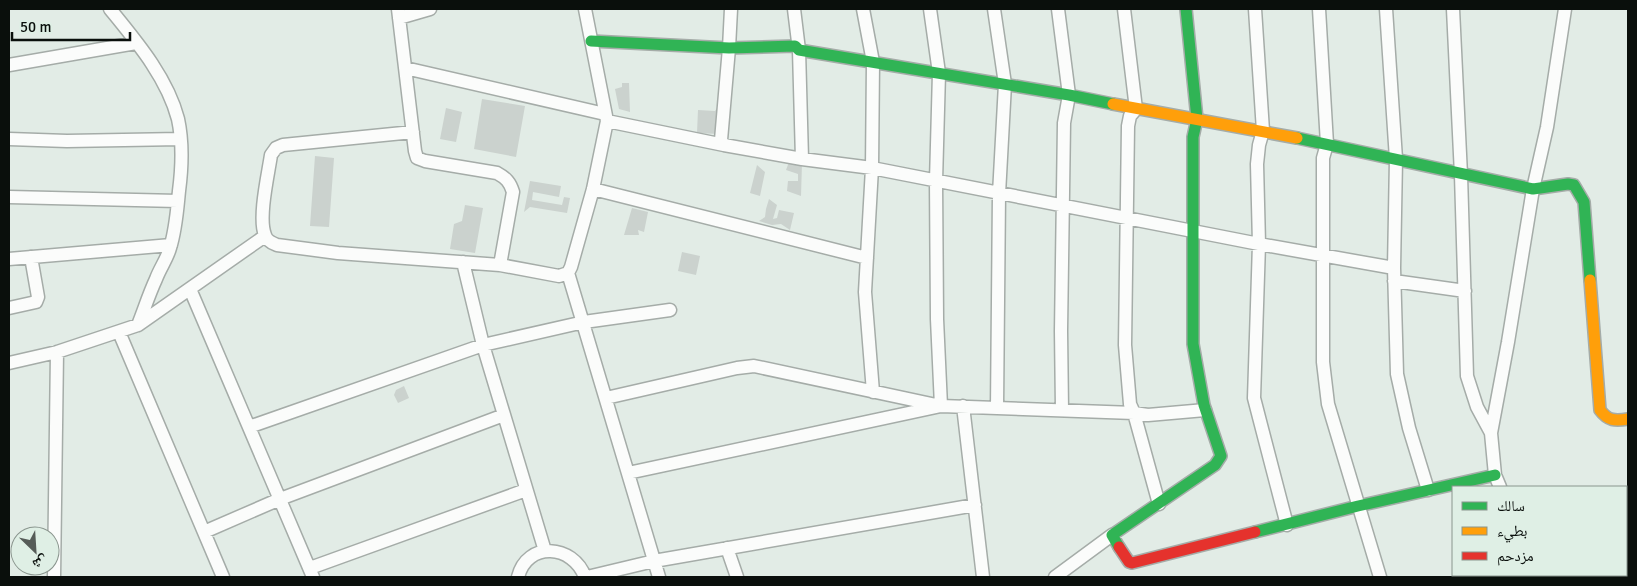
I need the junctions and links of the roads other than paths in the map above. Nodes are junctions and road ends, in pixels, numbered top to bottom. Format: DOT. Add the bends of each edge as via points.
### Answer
graph roads {
  1 [pos="110,9"];
  2 [pos="430,9"];
  3 [pos="584,9"];
  4 [pos="731,9"];
  5 [pos="794,9"];
  6 [pos="862,9"];
  7 [pos="930,9"];
  8 [pos="994,9"];
  9 [pos="1058,9"];
  10 [pos="1124,9"];
  11 [pos="1186,9"];
  12 [pos="1255,9"];
  13 [pos="1319,9"];
  14 [pos="1386,9"];
  15 [pos="1453,9"];
  16 [pos="1565,9"];
  17 [pos="398,14"];
  18 [pos="591,41"];
  19 [pos="136,42"];
  20 [pos="729,48"];
  21 [pos="799,50"];
  22 [pos="873,62"];
  23 [pos="9,65"];
  24 [pos="405,68"];
  25 [pos="939,73"];
  26 [pos="1005,84"];
  27 [pos="1069,96"];
  28 [pos="1136,109"];
  29 [pos="606,117"];
  30 [pos="1197,118"];
  31 [pos="1264,131"];
  32 [pos="413,132"];
  33 [pos="9,139"];
  34 [pos="180,139"];
  35 [pos="1327,144"];
  36 [pos="724,145"];
  37 [pos="1396,158"];
  38 [pos="802,159"];
  39 [pos="872,168"];
  40 [pos="1461,175"];
  41 [pos="936,181"];
  42 [pos="594,189"];
  43 [pos="1533,189"];
  44 [pos="999,194"];
  45 [pos="9,198"];
  46 [pos="178,201"];
  47 [pos="1063,205"];
  48 [pos="1126,218"];
  49 [pos="1192,230"];
  50 [pos="265,236"];
  51 [pos="1259,244"];
  52 [pos="171,245"];
  53 [pos="1324,255"];
  54 [pos="31,257"];
  55 [pos="867,258"];
  56 [pos="9,259"];
  57 [pos="463,262"];
  58 [pos="500,265"];
  59 [pos="1394,268"];
  60 [pos="568,273"];
  61 [pos="1394,281"];
  62 [pos="190,289"];
  63 [pos="1465,291"];
  64 [pos="9,308"];
  65 [pos="670,310"];
  66 [pos="584,322"];
  67 [pos="138,325"];
  68 [pos="119,332"];
  69 [pos="483,345"];
  70 [pos="56,352"];
  71 [pos="9,363"];
  72 [pos="873,392"];
  73 [pos="606,398"];
  74 [pos="941,406"];
  75 [pos="964,406"];
  76 [pos="997,408"];
  77 [pos="1062,410"];
  78 [pos="1205,410"];
  79 [pos="1134,413"];
  80 [pos="504,415"];
  81 [pos="1628,419"];
  82 [pos="249,427"];
  83 [pos="1491,433"];
  84 [pos="628,473"];
  85 [pos="1498,481"];
  86 [pos="1459,486"];
  87 [pos="1452,487"];
  88 [pos="526,490"];
  89 [pos="1428,490"];
  90 [pos="280,499"];
  91 [pos="1159,504"];
  92 [pos="975,505"];
  93 [pos="1358,506"];
  94 [pos="1287,524"];
  95 [pos="204,532"];
  96 [pos="1112,535"];
  97 [pos="727,548"];
  98 [pos="544,551"];
  99 [pos="654,561"];
  100 [pos="312,573"];
  101 [pos="219,576"];
  102 [pos="54,577"];
  103 [pos="518,577"];
  104 [pos="586,577"];
  105 [pos="659,577"];
  106 [pos="737,577"];
  107 [pos="983,577"];
  108 [pos="1055,577"];
  109 [pos="1380,577"];
  1 -- 19 [label="street"];
  2 -- 17 [label="street"];
  3 -- 18 [label="street"];
  4 -- 20 [label="street"];
  5 -- 21 [label="street"];
  6 -- 22 [label="street"];
  7 -- 25 [label="street"];
  8 -- 26 [label="street"];
  9 -- 27 [label="street"];
  10 -- 28 [label="street"];
  11 -- 30 [label="street"];
  12 -- 31 [label="street"];
  13 -- 35 [label="street"];
  14 -- 37 [label="street"];
  15 -- 40 [label="street"];
  16 -- 43 [label="street" via="1547,127"];
  17 -- 24 [label="street"];
  18 -- 20 [label="street"];
  18 -- 29 [label="street"];
  19 -- 23 [label="street"];
  19 -- 34 [label="street" via="167,90 178,119"];
  20 -- 21 [label="street" via="795,46"];
  20 -- 36 [label="street" via="721,140"];
  21 -- 22 [label="street"];
  21 -- 38 [label="street"];
  22 -- 25 [label="street"];
  22 -- 39 [label="street"];
  24 -- 29 [label="street"];
  24 -- 32 [label="street"];
  25 -- 26 [label="street"];
  25 -- 41 [label="street"];
  26 -- 27 [label="street"];
  26 -- 44 [label="street"];
  27 -- 28 [label="street"];
  27 -- 47 [label="street" via="1064,123"];
  28 -- 30 [label="street"];
  28 -- 48 [label="street" via="1128,126"];
  29 -- 36 [label="street"];
  29 -- 42 [label="street"];
  30 -- 31 [label="street"];
  30 -- 49 [label="street" via="1193,137"];
  31 -- 35 [label="street"];
  31 -- 51 [label="street" via="1257,164"];
  32 -- 50 [label="street" via="276,148 271,155 265,200"];
  32 -- 58 [label="street" via="415,151 420,160 497,173 511,184 513,192"];
  33 -- 34 [label="street"];
  34 -- 46 [label="street" via="182,168"];
  35 -- 37 [label="street"];
  35 -- 53 [label="street" via="1323,158"];
  36 -- 38 [label="street"];
  37 -- 40 [label="street"];
  37 -- 59 [label="street"];
  38 -- 39 [label="street"];
  39 -- 41 [label="street"];
  39 -- 55 [label="street"];
  40 -- 43 [label="street"];
  40 -- 63 [label="street"];
  41 -- 44 [label="street"];
  41 -- 74 [label="street"];
  42 -- 55 [label="street"];
  42 -- 60 [label="street"];
  43 -- 81 [label="street" via="1568,184 1574,186 1584,202 1600,410 1611,421"];
  43 -- 83 [label="street"];
  44 -- 47 [label="street"];
  44 -- 76 [label="street"];
  45 -- 46 [label="street"];
  46 -- 52 [label="street"];
  47 -- 48 [label="street"];
  47 -- 77 [label="street"];
  48 -- 49 [label="street"];
  48 -- 79 [label="street" via="1125,345 1130,404"];
  49 -- 51 [label="street"];
  49 -- 78 [label="street" via="1193,344"];
  50 -- 57 [label="street" via="277,245"];
  50 -- 62 [label="street"];
  51 -- 53 [label="street"];
  51 -- 94 [label="street" via="1254,398"];
  52 -- 54 [label="street"];
  52 -- 67 [label="street"];
  53 -- 59 [label="street"];
  53 -- 93 [label="street" via="1326,392"];
  54 -- 56 [label="street"];
  54 -- 64 [label="street" via="38,296 36,302"];
  55 -- 72 [label="street" via="866,324"];
  57 -- 58 [label="street"];
  57 -- 69 [label="street"];
  58 -- 60 [label="street" via="559,276"];
  59 -- 61 [label="street"];
  60 -- 66 [label="street"];
  61 -- 63 [label="street"];
  61 -- 89 [label="street" via="1397,374"];
  62 -- 67 [label="street"];
  62 -- 82 [label="street"];
  63 -- 83 [label="street" via="1467,376 1477,407"];
  65 -- 66 [label="street"];
  66 -- 69 [label="street"];
  66 -- 73 [label="street"];
  67 -- 68 [label="street"];
  68 -- 70 [label="street"];
  68 -- 95 [label="street"];
  69 -- 80 [label="street"];
  69 -- 82 [label="street"];
  70 -- 71 [label="street"];
  70 -- 102 [label="street"];
  72 -- 73 [label="street" via="754,366"];
  72 -- 74 [label="street"];
  73 -- 84 [label="street"];
  74 -- 75 [label="street"];
  74 -- 84 [label="street"];
  75 -- 76 [label="street"];
  75 -- 92 [label="street"];
  76 -- 77 [label="street"];
  77 -- 79 [label="street"];
  78 -- 79 [label="street" via="1148,415"];
  78 -- 91 [label="street" via="1220,460"];
  79 -- 91 [label="street"];
  80 -- 88 [label="street"];
  80 -- 90 [label="street"];
  82 -- 90 [label="street"];
  83 -- 85 [label="street"];
  84 -- 99 [label="street"];
  85 -- 86 [label="street"];
  87 -- 89 [label="street"];
  88 -- 98 [label="street"];
  88 -- 100 [label="street"];
  89 -- 93 [label="street"];
  90 -- 95 [label="street"];
  90 -- 100 [label="street"];
  91 -- 96 [label="street"];
  92 -- 97 [label="street"];
  92 -- 107 [label="street"];
  93 -- 94 [label="street"];
  93 -- 109 [label="street"];
  94 -- 96 [label="street" via="1132,563"];
  95 -- 101 [label="street"];
  96 -- 108 [label="street"];
  97 -- 99 [label="street"];
  97 -- 106 [label="street"];
  98 -- 103 [label="street" via="529,559"];
  98 -- 104 [label="street" via="570,556"];
  99 -- 104 [label="street"];
  99 -- 105 [label="street"];
}
